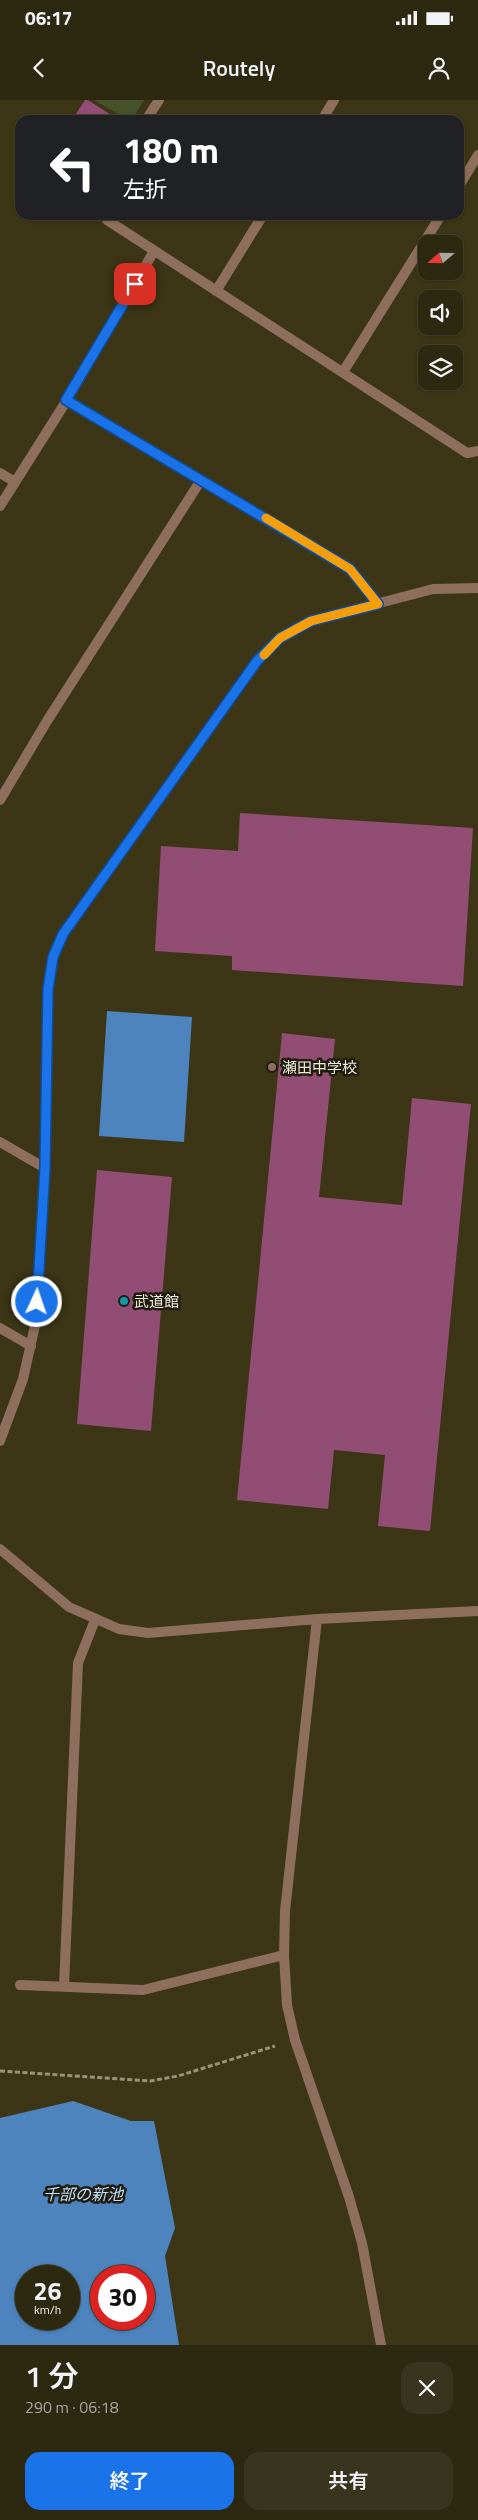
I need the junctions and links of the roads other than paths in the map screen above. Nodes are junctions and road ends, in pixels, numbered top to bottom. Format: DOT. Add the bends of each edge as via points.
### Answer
graph roads {
  1 [pos="158,100"];
  2 [pos="334,100"];
  3 [pos="149,115"];
  4 [pos="325,115"];
  5 [pos="478,155"];
  6 [pos="464,178"];
  7 [pos="107,220"];
  8 [pos="260,220"];
  9 [pos="438,220"];
  10 [pos="154,251"];
  11 [pos="216,291"];
  12 [pos="343,372"];
  13 [pos="66,400"];
  14 [pos="478,450"];
  15 [pos="0,472"];
  16 [pos="200,480"];
  17 [pos="15,482"];
  18 [pos="0,506"];
  19 [pos="478,588"];
  20 [pos="378,604"];
  21 [pos="0,800"];
  22 [pos="0,1142"];
  23 [pos="45,1168"];
  24 [pos="0,1328"];
  25 [pos="31,1346"];
  26 [pos="0,1441"];
  27 [pos="0,1549"];
  28 [pos="478,1611"];
  29 [pos="317,1619"];
  30 [pos="95,1620"];
  31 [pos="284,1955"];
  32 [pos="20,1985"];
  33 [pos="64,1986"];
  34 [pos="381,2345"];
  1 -- 3 [label="street"];
  2 -- 4 [label="street"];
  5 -- 6 [label="street"];
  7 -- 10 [label="street"];
  8 -- 11 [label="street"];
  9 -- 12 [label="street"];
  10 -- 11 [label="street"];
  10 -- 13 [label="street"];
  11 -- 12 [label="street"];
  12 -- 14 [label="street" via="467,453"];
  13 -- 16 [label="street"];
  13 -- 17 [label="street"];
  15 -- 17 [label="street"];
  16 -- 20 [label="street" via="350,569"];
  16 -- 21 [label="street"];
  17 -- 18 [label="street"];
  19 -- 20 [label="street" via="433,589"];
  20 -- 23 [label="street" via="311,621 280,638 257,661 63,934 53,957 48,989"];
  22 -- 23 [label="street"];
  23 -- 25 [label="street" via="36,1321"];
  24 -- 25 [label="street"];
  25 -- 26 [label="street" via="23,1379"];
  27 -- 30 [label="street" via="69,1607"];
  28 -- 29 [label="street"];
  29 -- 30 [label="street" via="148,1633 119,1630"];
  29 -- 31 [label="street" via="285,1910"];
  30 -- 33 [label="street" via="78,1664"];
  31 -- 33 [label="street" via="143,1990"];
  31 -- 34 [label="street" via="287,2005 295,2040 355,2215"];
  32 -- 33 [label="street"];
}
